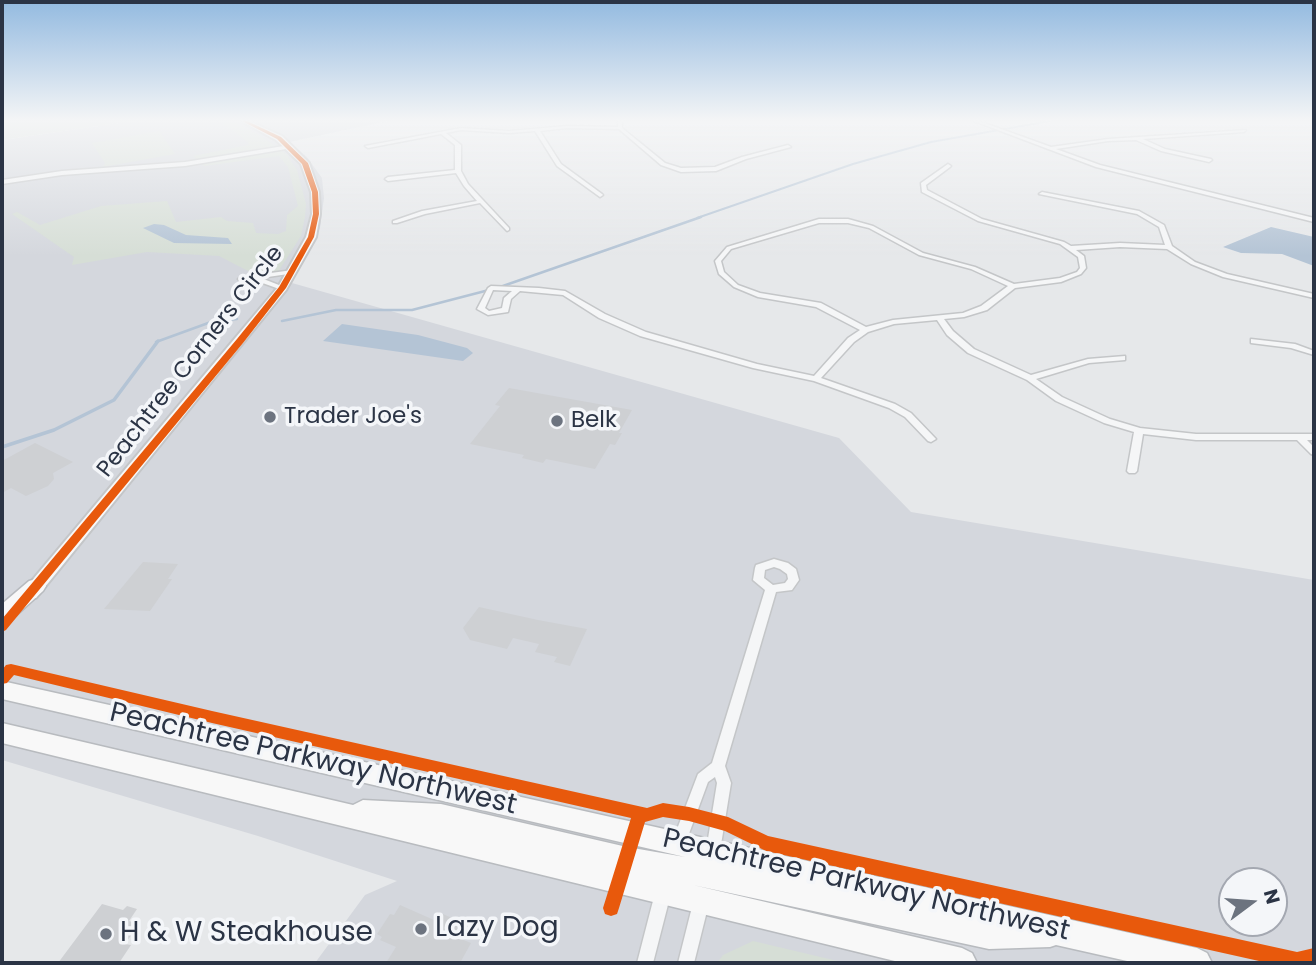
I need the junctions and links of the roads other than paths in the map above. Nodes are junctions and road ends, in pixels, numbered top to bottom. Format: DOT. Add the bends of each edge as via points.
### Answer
graph roads {
  1 [pos="140,166"];
  2 [pos="306,166"];
  3 [pos="458,166"];
  4 [pos="562,166"];
  5 [pos="669,166"];
  6 [pos="724,166"];
  7 [pos="948,166"];
  8 [pos="1098,166"];
  9 [pos="458,171"];
  10 [pos="388,179"];
  11 [pos="2,183"];
  12 [pos="1042,194"];
  13 [pos="600,195"];
  14 [pos="479,202"];
  15 [pos="1314,220"];
  16 [pos="395,222"];
  17 [pos="507,229"];
  18 [pos="1169,247"];
  19 [pos="1073,248"];
  20 [pos="287,280"];
  21 [pos="1013,286"];
  22 [pos="518,289"];
  23 [pos="1314,296"];
  24 [pos="940,319"];
  25 [pos="865,330"];
  26 [pos="1254,341"];
  27 [pos="1314,353"];
  28 [pos="1122,358"];
  29 [pos="1030,378"];
  30 [pos="816,379"];
  31 [pos="1139,431"];
  32 [pos="1314,437"];
  33 [pos="1300,438"];
  34 [pos="932,439"];
  35 [pos="1314,452"];
  36 [pos="1132,471"];
  37 [pos="36,586"];
  38 [pos="771,589"];
  39 [pos="2,616"];
  40 [pos="2,626"];
  41 [pos="2,690"];
  42 [pos="2,733"];
  43 [pos="718,766"];
  44 [pos="710,862"];
  45 [pos="671,867"];
  46 [pos="702,901"];
  47 [pos="645,963"];
  48 [pos="686,963"];
  49 [pos="962,963"];
  50 [pos="1197,963"];
  1 -- 11 [label="street"];
  2 -- 20 [label="street, Peachtree Corners Circle" via="316,214 312,237"];
  3 -- 9 [label="street"];
  4 -- 13 [label="street"];
  5 -- 6 [label="street" via="681,170"];
  7 -- 19 [label="street" via="923,184 930,195 980,220"];
  8 -- 15 [label="street"];
  9 -- 10 [label="street"];
  9 -- 14 [label="street"];
  12 -- 18 [label="street" via="1139,213 1162,226"];
  14 -- 16 [label="street"];
  14 -- 17 [label="street"];
  18 -- 19 [label="street"];
  18 -- 23 [label="street" via="1208,270"];
  19 -- 21 [label="street" via="1084,262 1079,273"];
  20 -- 20 [label="street" via="259,280 241,279"];
  20 -- 37 [label="street, Peachtree Corners Circle"];
  21 -- 24 [label="street" via="984,308"];
  21 -- 25 [label="street" via="973,268 921,254 871,227 848,221 819,221 744,243 729,248 718,261 721,273 736,286 758,295 818,304"];
  22 -- 22 [label="street" via="491,288 481,309 488,313 505,310 508,298"];
  22 -- 30 [label="street" via="565,293 635,331"];
  24 -- 25 [label="street" via="892,322"];
  24 -- 29 [label="street" via="971,351"];
  25 -- 30 [label="street"];
  26 -- 27 [label="street"];
  28 -- 29 [label="street" via="1088,361"];
  29 -- 31 [label="street" via="1083,410"];
  30 -- 34 [label="street" via="892,406"];
  31 -- 33 [label="street" via="1196,437"];
  31 -- 36 [label="street"];
  32 -- 33 [label="street"];
  33 -- 35 [label="street"];
  37 -- 39 [label="highway"];
  37 -- 40 [label="street, Peachtree Corners Circle"];
  38 -- 43 [label="street"];
  41 -- 45 [label="highway, Peachtree Parkway Northwest"];
  42 -- 45 [label="highway, Peachtree Parkway Northwest" via="338,813 441,816"];
  43 -- 44 [label="street" via="724,783"];
  43 -- 45 [label="street" via="703,778"];
  44 -- 45 [label="highway, Peachtree Parkway Northwest"];
  44 -- 46 [label="street"];
  44 -- 50 [label="highway, Peachtree Parkway Northwest" via="989,935 1063,932"];
  45 -- 46 [label="highway, Peachtree Parkway Northwest"];
  45 -- 47 [label="street"];
  46 -- 48 [label="street"];
  46 -- 49 [label="highway, Peachtree Parkway Northwest"];
}
